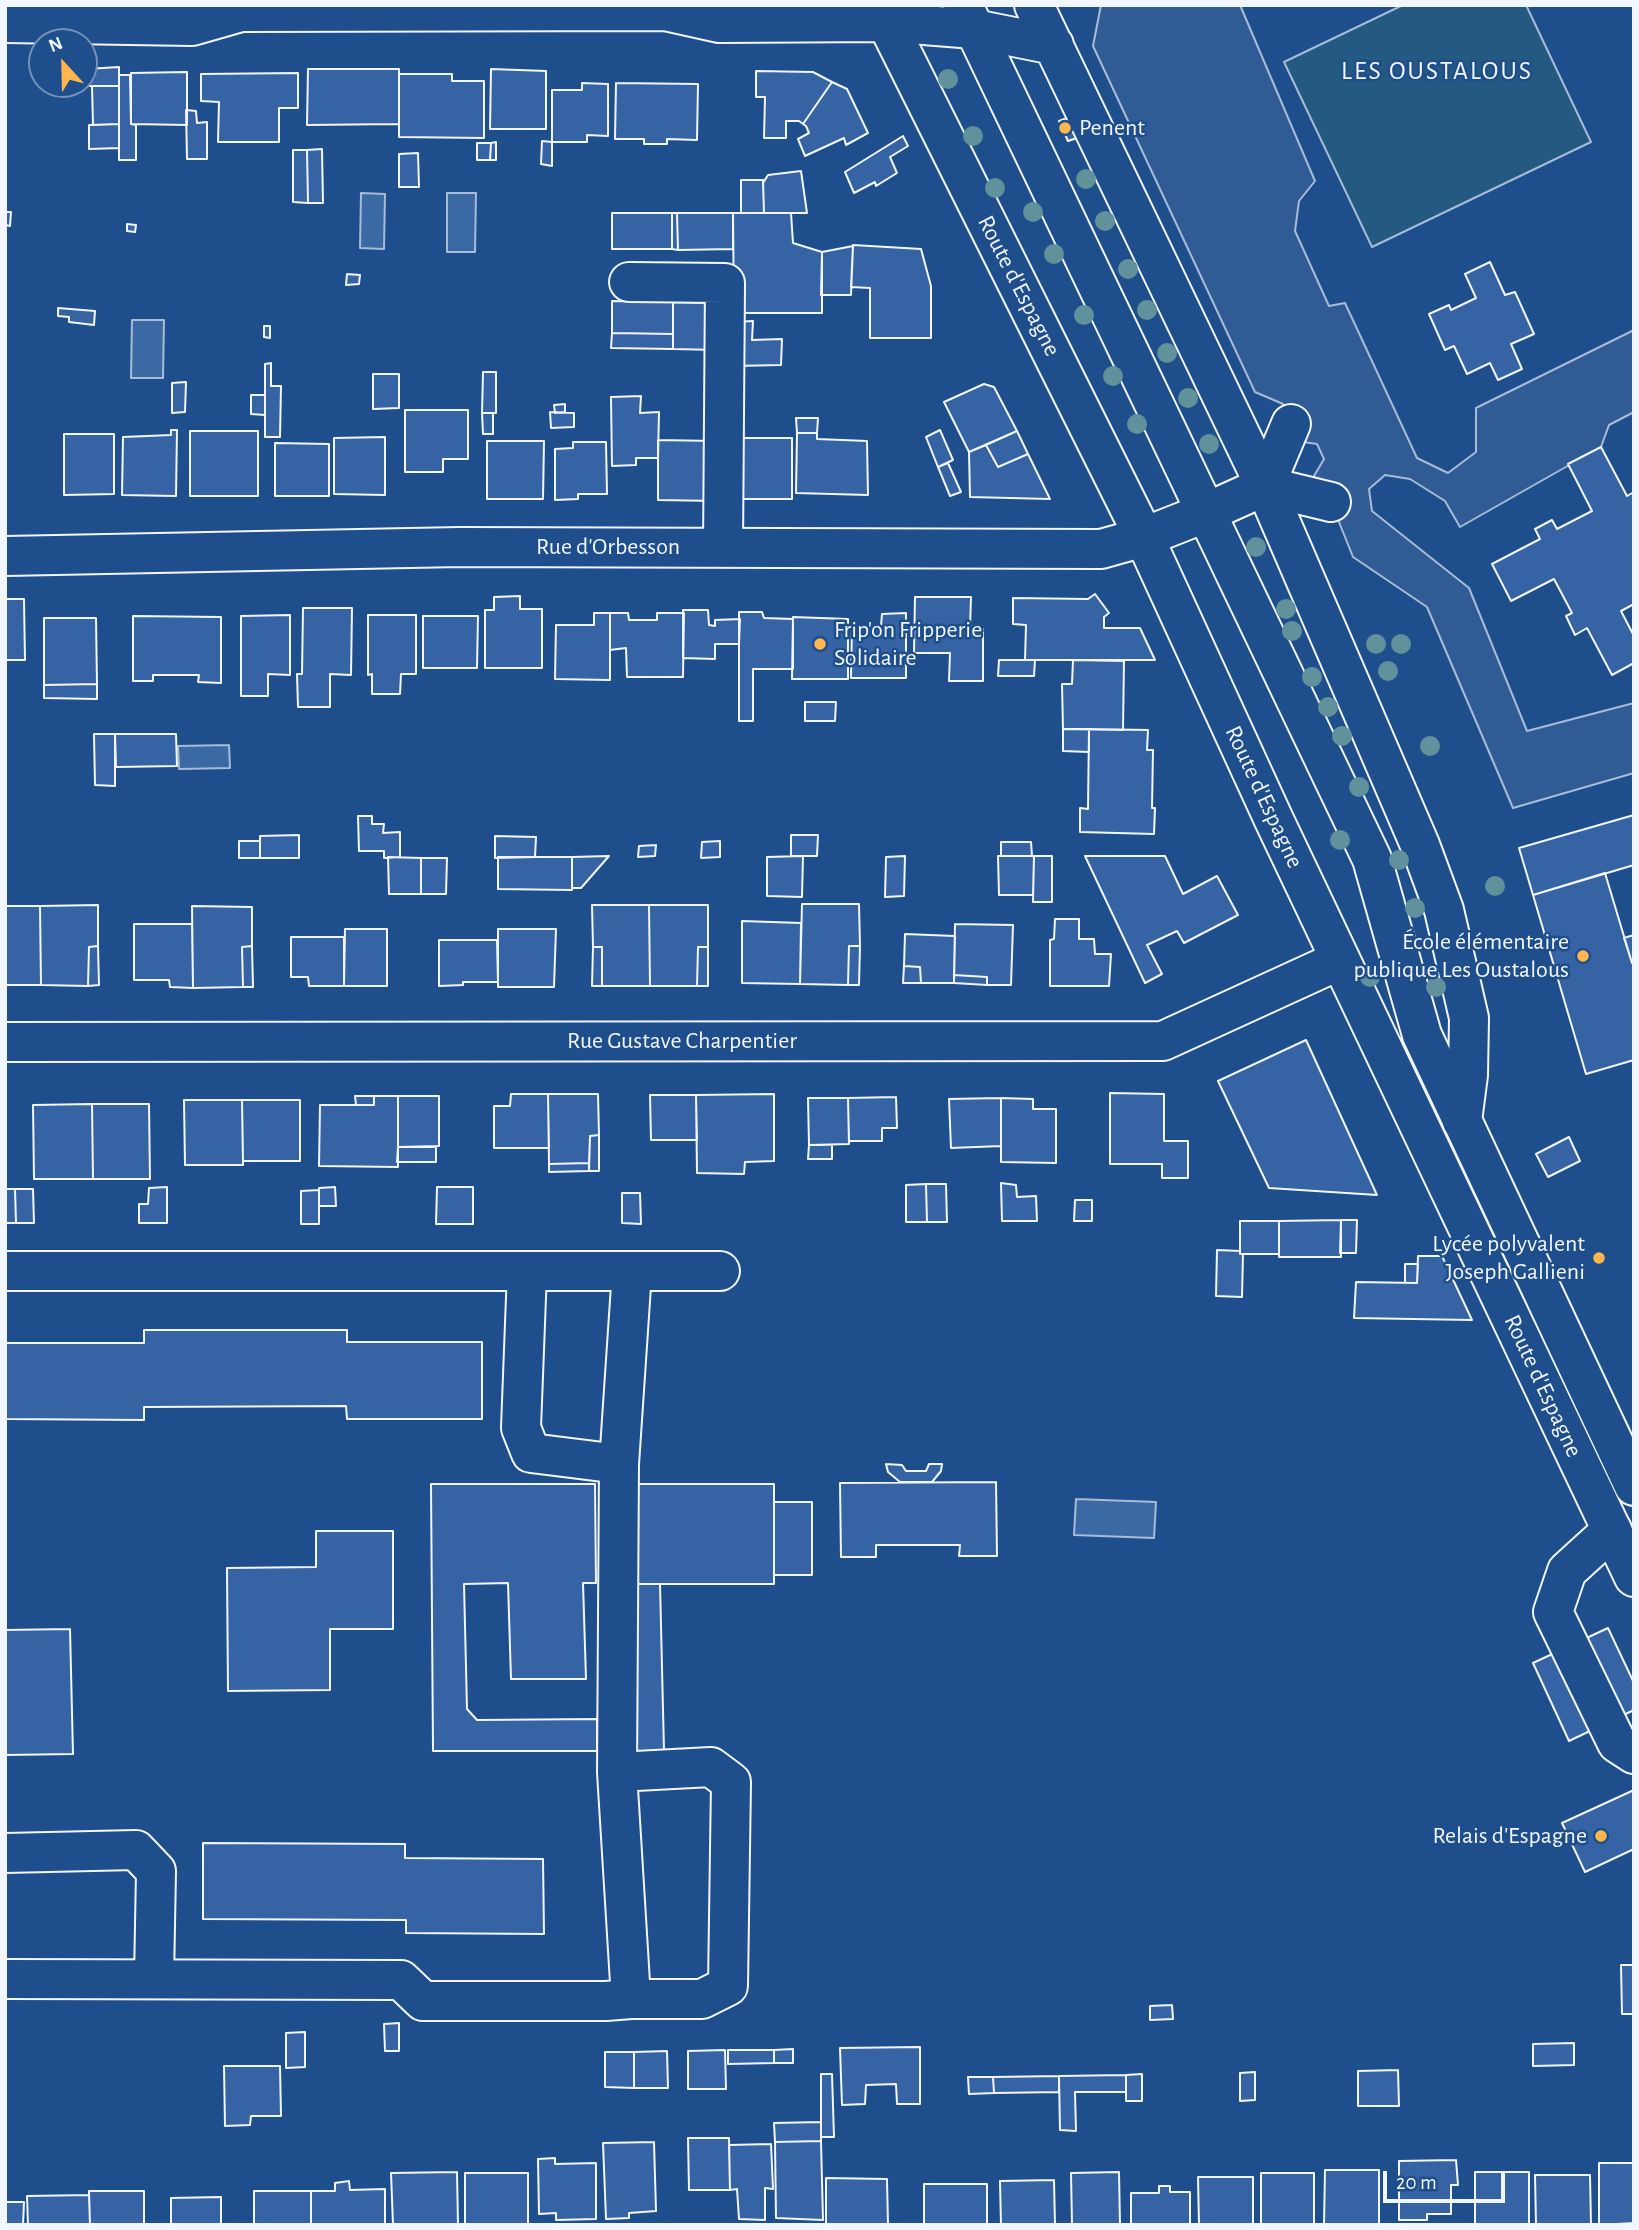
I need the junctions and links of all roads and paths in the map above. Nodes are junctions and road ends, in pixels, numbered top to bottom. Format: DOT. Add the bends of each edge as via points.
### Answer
graph roads {
  1 [pos="1034,5"];
  2 [pos="882,13"];
  3 [pos="969,17"];
  4 [pos="5,23"];
  5 [pos="1054,45"];
  6 [pos="629,282"];
  7 [pos="1291,424"];
  8 [pos="1265,486"];
  9 [pos="1331,502"];
  10 [pos="1205,513"];
  11 [pos="1144,537"];
  12 [pos="723,548"];
  13 [pos="5,556"];
  14 [pos="1340,960"];
  15 [pos="5,1042"];
  16 [pos="1462,1121"];
  17 [pos="5,1271"];
  18 [pos="527,1271"];
  19 [pos="632,1271"];
  20 [pos="720,1271"];
  21 [pos="619,1464"];
  22 [pos="1634,1486"];
  23 [pos="1612,1530"];
  24 [pos="1634,1577"];
  25 [pos="1634,1754"];
  26 [pos="617,1772"];
  27 [pos="5,1853"];
  28 [pos="5,1979"];
  29 [pos="154,1979"];
  30 [pos="631,1998"];
  1 -- 5 [label="street"];
  2 -- 3 [label="street"];
  2 -- 4 [label="street" via="719,23 665,11 241,12 192,26"];
  2 -- 11 [label="street, Route d'Espagne"];
  3 -- 5 [label="street"];
  3 -- 10 [label="street, Route d'Espagne"];
  5 -- 8 [label="street"];
  6 -- 12 [label="street" via="725,283"];
  7 -- 8 [label="street"];
  8 -- 9 [label="street"];
  8 -- 10 [label="street"];
  8 -- 16 [label="street" via="1444,910 1469,1018"];
  10 -- 11 [label="street, Rue d'Orbesson"];
  10 -- 16 [label="street, Route d'Espagne" via="1372,859 1422,1035"];
  11 -- 12 [label="street, Rue d'Orbesson" via="1101,549"];
  11 -- 14 [label="street, Route d'Espagne"];
  12 -- 13 [label="street, Rue d'Orbesson" via="460,547"];
  14 -- 15 [label="street, Rue Gustave Charpentier" via="1163,1041"];
  14 -- 23 [label="street, Route d'Espagne"];
  16 -- 22 [label="street, Route d'Espagne"];
  17 -- 18 [label="street"];
  18 -- 19 [label="street"];
  18 -- 21 [label="street" via="521,1428 531,1453"];
  19 -- 20 [label="street"];
  19 -- 21 [label="street"];
  21 -- 26 [label="street"];
  23 -- 24 [label="street, Route d'Espagne"];
  23 -- 25 [label="street" via="1567,1571 1553,1612 1617,1743"];
  26 -- 30 [label="street"];
  26 -- 30 [label="street" via="711,1768 731,1782 728,1986 702,1999"];
  27 -- 29 [label="street" via="136,1850 156,1871"];
  28 -- 29 [label="street"];
  29 -- 30 [label="street" via="401,1980 424,2001"];
}
